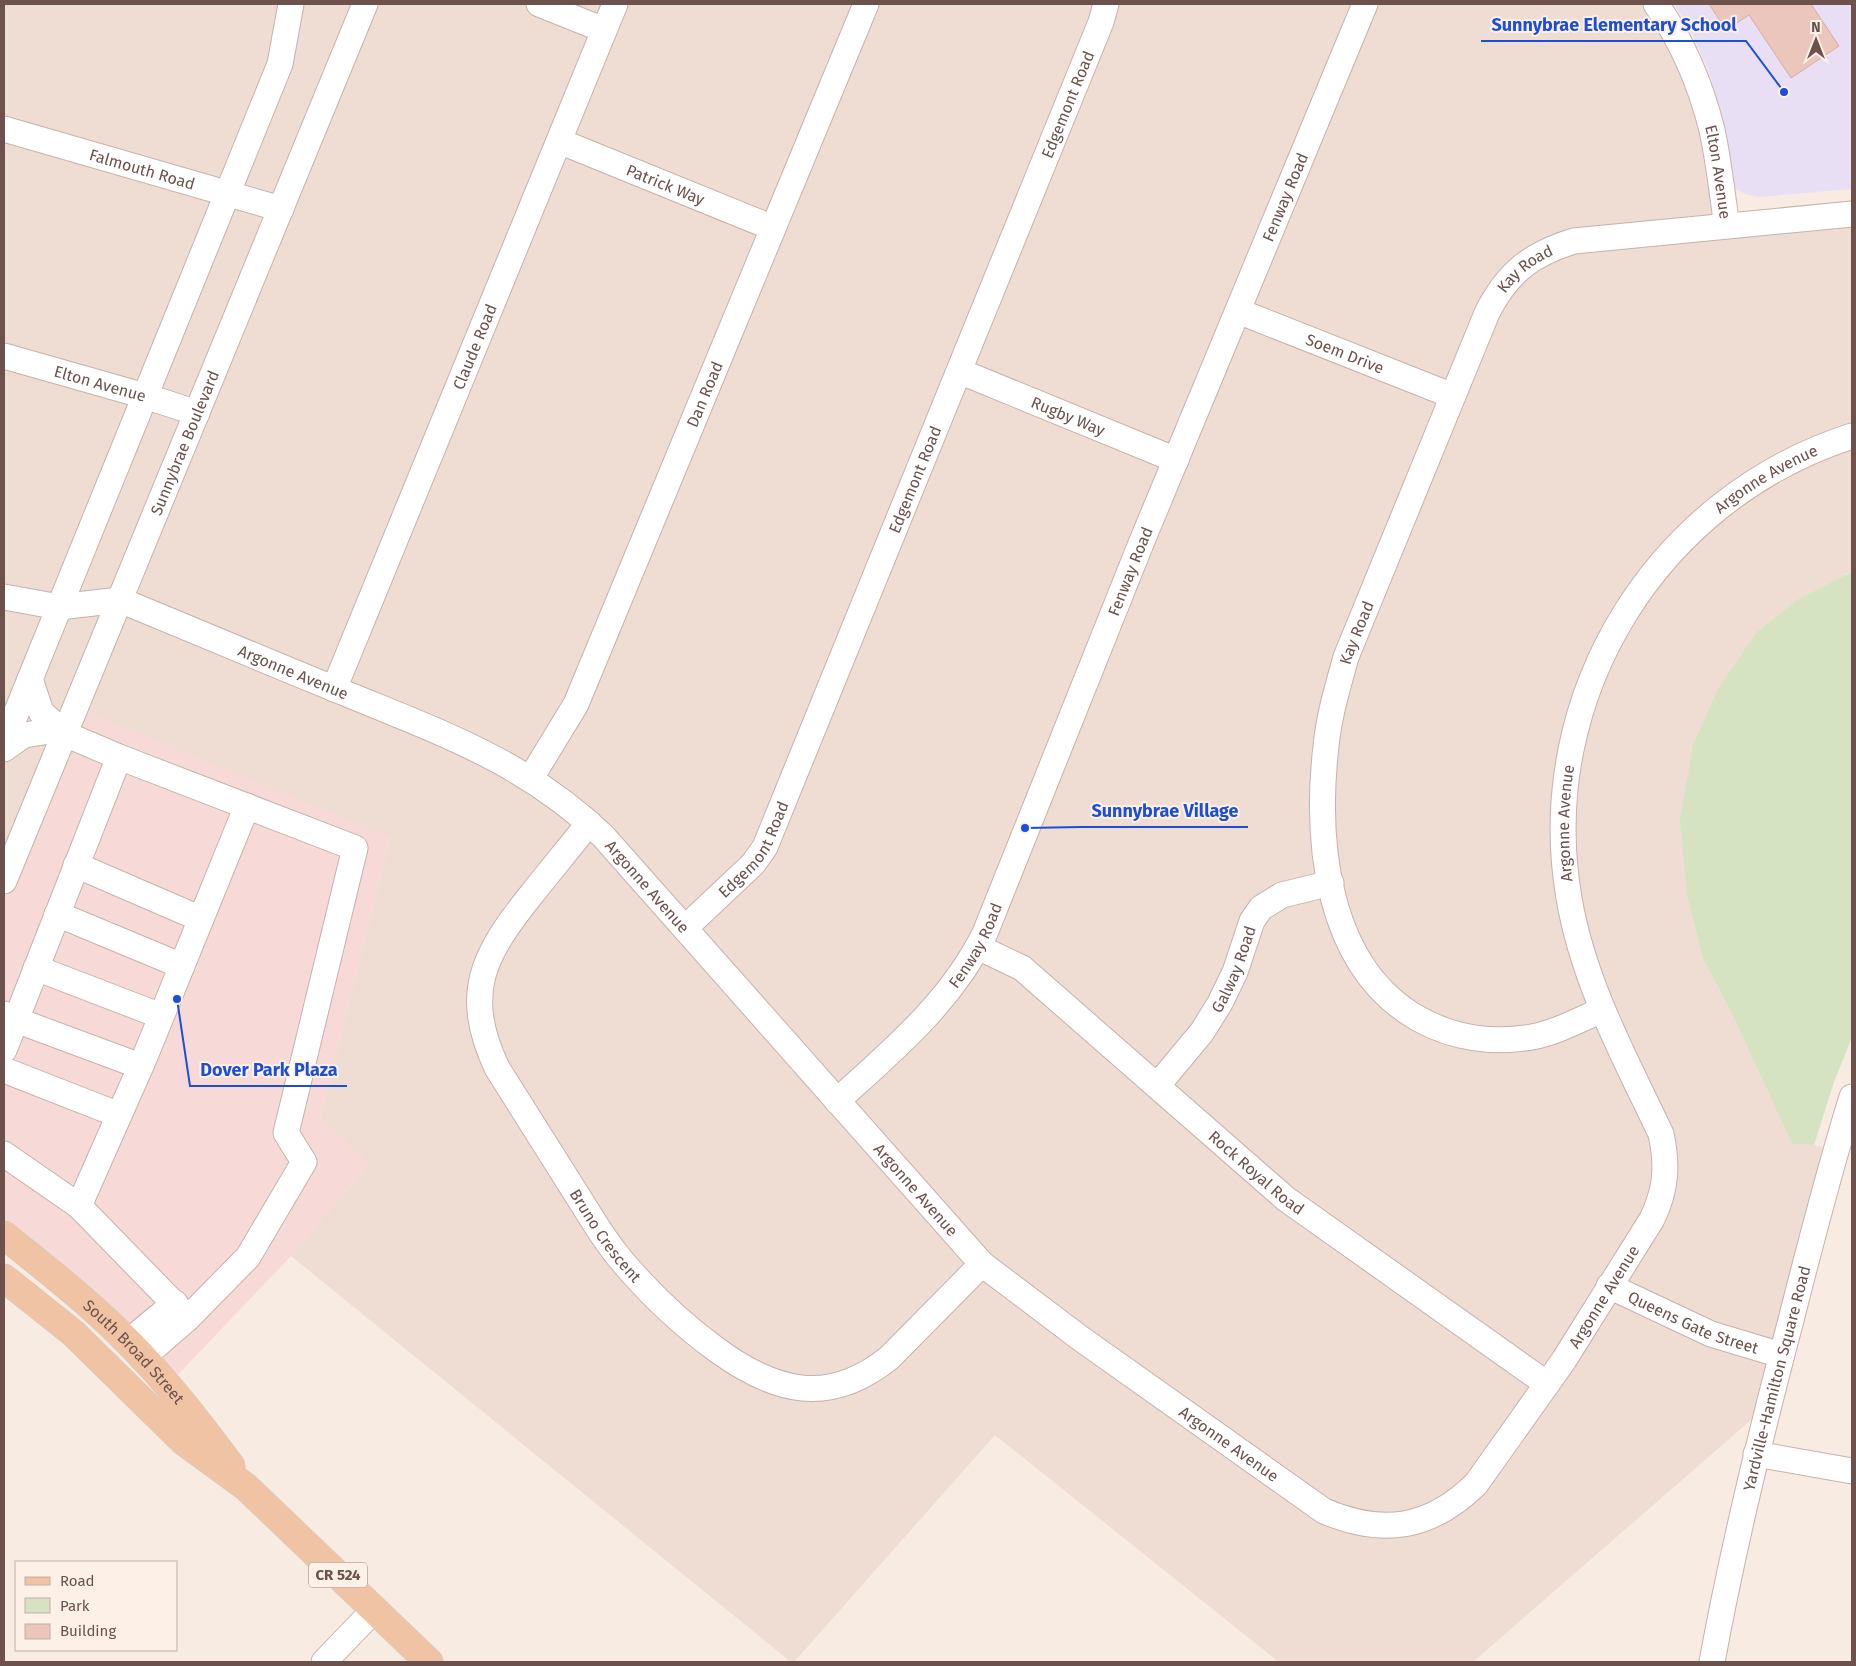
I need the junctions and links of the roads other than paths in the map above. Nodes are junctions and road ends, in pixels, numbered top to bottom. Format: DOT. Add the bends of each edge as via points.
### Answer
graph roads {
  1 [pos="291,4"];
  2 [pos="365,4"];
  3 [pos="539,4"];
  4 [pos="615,4"];
  5 [pos="866,4"];
  6 [pos="1106,4"];
  7 [pos="1365,4"];
  8 [pos="1656,4"];
  9 [pos="604,30"];
  10 [pos="4,129"];
  11 [pos="559,141"];
  12 [pos="228,192"];
  13 [pos="281,209"];
  14 [pos="1852,214"];
  15 [pos="1727,226"];
  16 [pos="773,228"];
  17 [pos="1238,311"];
  18 [pos="4,356"];
  19 [pos="959,371"];
  20 [pos="145,396"];
  21 [pos="1453,396"];
  22 [pos="197,413"];
  23 [pos="1852,436"];
  24 [pos="1176,460"];
  25 [pos="4,597"];
  26 [pos="120,600"];
  27 [pos="59,607"];
  28 [pos="30,679"];
  29 [pos="334,689"];
  30 [pos="65,734"];
  31 [pos="4,743"];
  32 [pos="4,749"];
  33 [pos="119,757"];
  34 [pos="532,778"];
  35 [pos="247,806"];
  36 [pos="589,823"];
  37 [pos="76,865"];
  38 [pos="4,881"];
  39 [pos="1331,883"];
  40 [pos="57,914"];
  41 [pos="201,919"];
  42 [pos="684,928"];
  43 [pos="978,947"];
  44 [pos="182,966"];
  45 [pos="36,968"];
  46 [pos="1602,1010"];
  47 [pos="161,1016"];
  48 [pos="10,1017"];
  49 [pos="4,1050"];
  50 [pos="140,1066"];
  51 [pos="4,1070"];
  52 [pos="1157,1086"];
  53 [pos="1852,1097"];
  54 [pos="837,1101"];
  55 [pos="119,1115"];
  56 [pos="4,1154"];
  57 [pos="79,1206"];
  58 [pos="4,1235"];
  59 [pos="982,1264"];
  60 [pos="4,1278"];
  61 [pos="1609,1286"];
  62 [pos="80,1297"];
  63 [pos="182,1310"];
  64 [pos="73,1333"];
  65 [pos="135,1350"];
  66 [pos="1782,1355"];
  67 [pos="105,1365"];
  68 [pos="1547,1384"];
  69 [pos="1756,1454"];
  70 [pos="1852,1471"];
  71 [pos="246,1487"];
  72 [pos="374,1610"];
  73 [pos="324,1662"];
  74 [pos="429,1662"];
  75 [pos="1712,1662"];
  1 -- 12 [label="street" via="280,64"];
  2 -- 13 [label="street, Sunnybrae Boulevard"];
  3 -- 9 [label="street"];
  4 -- 9 [label="street, Claude Road"];
  5 -- 16 [label="street, Dan Road"];
  6 -- 19 [label="street, Edgemont Road"];
  7 -- 17 [label="street, Fenway Road"];
  8 -- 15 [label="street, Elton Avenue" via="1683,51 1700,90 1712,131"];
  9 -- 11 [label="street, Claude Road"];
  10 -- 12 [label="street, Falmouth Road"];
  11 -- 16 [label="street, Patrick Way"];
  11 -- 29 [label="street, Claude Road"];
  12 -- 13 [label="street, Falmouth Road"];
  12 -- 20 [label="street"];
  13 -- 22 [label="street, Sunnybrae Boulevard"];
  14 -- 15 [label="street, Elton Avenue"];
  15 -- 21 [label="street, Kay Road" via="1574,241 1550,248 1530,259 1495,297"];
  16 -- 34 [label="street, Dan Road" via="576,704"];
  17 -- 21 [label="street, Soem Drive"];
  17 -- 24 [label="street, Fenway Road"];
  18 -- 20 [label="street, Elton Avenue"];
  19 -- 24 [label="street, Rugby Way"];
  19 -- 42 [label="street, Edgemont Road" via="765,847 752,864"];
  20 -- 22 [label="street, Elton Avenue"];
  20 -- 27 [label="street"];
  21 -- 39 [label="street, Kay Road" via="1346,657 1334,700 1322,789 1323,826"];
  22 -- 26 [label="street, Sunnybrae Boulevard"];
  23 -- 46 [label="street, Argonne Avenue" via="1791,460 1718,506 1652,572 1603,652 1574,733 1563,811 1568,897"];
  24 -- 43 [label="street, Fenway Road"];
  25 -- 27 [label="street, Argonne Avenue"];
  26 -- 27 [label="street, Argonne Avenue"];
  26 -- 29 [label="street, Argonne Avenue"];
  26 -- 30 [label="street, Sunnybrae Boulevard"];
  27 -- 28 [label="street"];
  28 -- 30 [label="street" via="41,712"];
  28 -- 31 [label="street"];
  29 -- 34 [label="street, Argonne Avenue" via="467,744"];
  30 -- 32 [label="street" via="50,731 24,735"];
  30 -- 33 [label="street"];
  30 -- 38 [label="street, Sunnybrae Boulevard"];
  33 -- 35 [label="street"];
  33 -- 37 [label="street"];
  34 -- 36 [label="street, Argonne Avenue"];
  35 -- 41 [label="street"];
  35 -- 63 [label="street" via="355,848 286,1132 304,1162 248,1257"];
  36 -- 42 [label="street, Argonne Avenue"];
  36 -- 59 [label="street, Bruno Crescent" via="501,932 489,954 479,1001 481,1025 497,1068 603,1236 627,1268 682,1323 728,1358 765,1379 789,1387 812,1389 833,1387 872,1372"];
  37 -- 40 [label="street"];
  37 -- 41 [label="street"];
  39 -- 46 [label="street, Kay Road" via="1342,926 1365,972 1384,994 1428,1025 1481,1040 1507,1040 1557,1030"];
  39 -- 52 [label="street, Galway Road" via="1282,895 1261,908 1252,921 1235,972 1220,1003 1202,1032"];
  40 -- 44 [label="street"];
  40 -- 45 [label="street"];
  41 -- 44 [label="street"];
  42 -- 54 [label="street, Argonne Avenue"];
  43 -- 52 [label="street, Rock Royal Road" via="1022,968"];
  43 -- 54 [label="street, Fenway Road" via="955,984 931,1013"];
  44 -- 47 [label="street"];
  45 -- 47 [label="street"];
  45 -- 48 [label="street"];
  46 -- 61 [label="street, Argonne Avenue" via="1661,1134 1666,1157 1661,1200"];
  47 -- 50 [label="street"];
  48 -- 49 [label="street"];
  48 -- 50 [label="street"];
  50 -- 55 [label="street"];
  51 -- 55 [label="street"];
  52 -- 68 [label="street, Rock Royal Road" via="1286,1199"];
  53 -- 66 [label="street, Yardville-Hamilton Square Road" via="1835,1150"];
  54 -- 59 [label="street, Argonne Avenue"];
  55 -- 57 [label="street"];
  56 -- 57 [label="street"];
  57 -- 63 [label="street"];
  58 -- 62 [label="main road, South Broad Street / CR 524"];
  59 -- 68 [label="street, Argonne Avenue" via="1080,1338 1324,1511 1366,1525 1418,1522 1459,1500 1476,1484"];
  60 -- 64 [label="main road, South Broad Street / CR 524"];
  61 -- 66 [label="street, Queens Gate Street" via="1711,1334"];
  61 -- 68 [label="street, Argonne Avenue"];
  62 -- 64 [label="main road"];
  62 -- 65 [label="main road, South Broad Street / CR 524"];
  63 -- 65 [label="street"];
  64 -- 67 [label="main road, South Broad Street / CR 524"];
  65 -- 67 [label="main road"];
  65 -- 71 [label="main road, South Broad Street / CR 524" via="200,1424"];
  66 -- 69 [label="street, Yardville-Hamilton Square Road"];
  67 -- 71 [label="main road, South Broad Street / CR 524" via="183,1441"];
  69 -- 70 [label="street"];
  69 -- 75 [label="street, Yardville-Hamilton Square Road" via="1733,1550"];
  71 -- 72 [label="main road, South Broad Street / CR 524"];
  72 -- 73 [label="street"];
  72 -- 74 [label="main road, South Broad Street / CR 524"];
}
